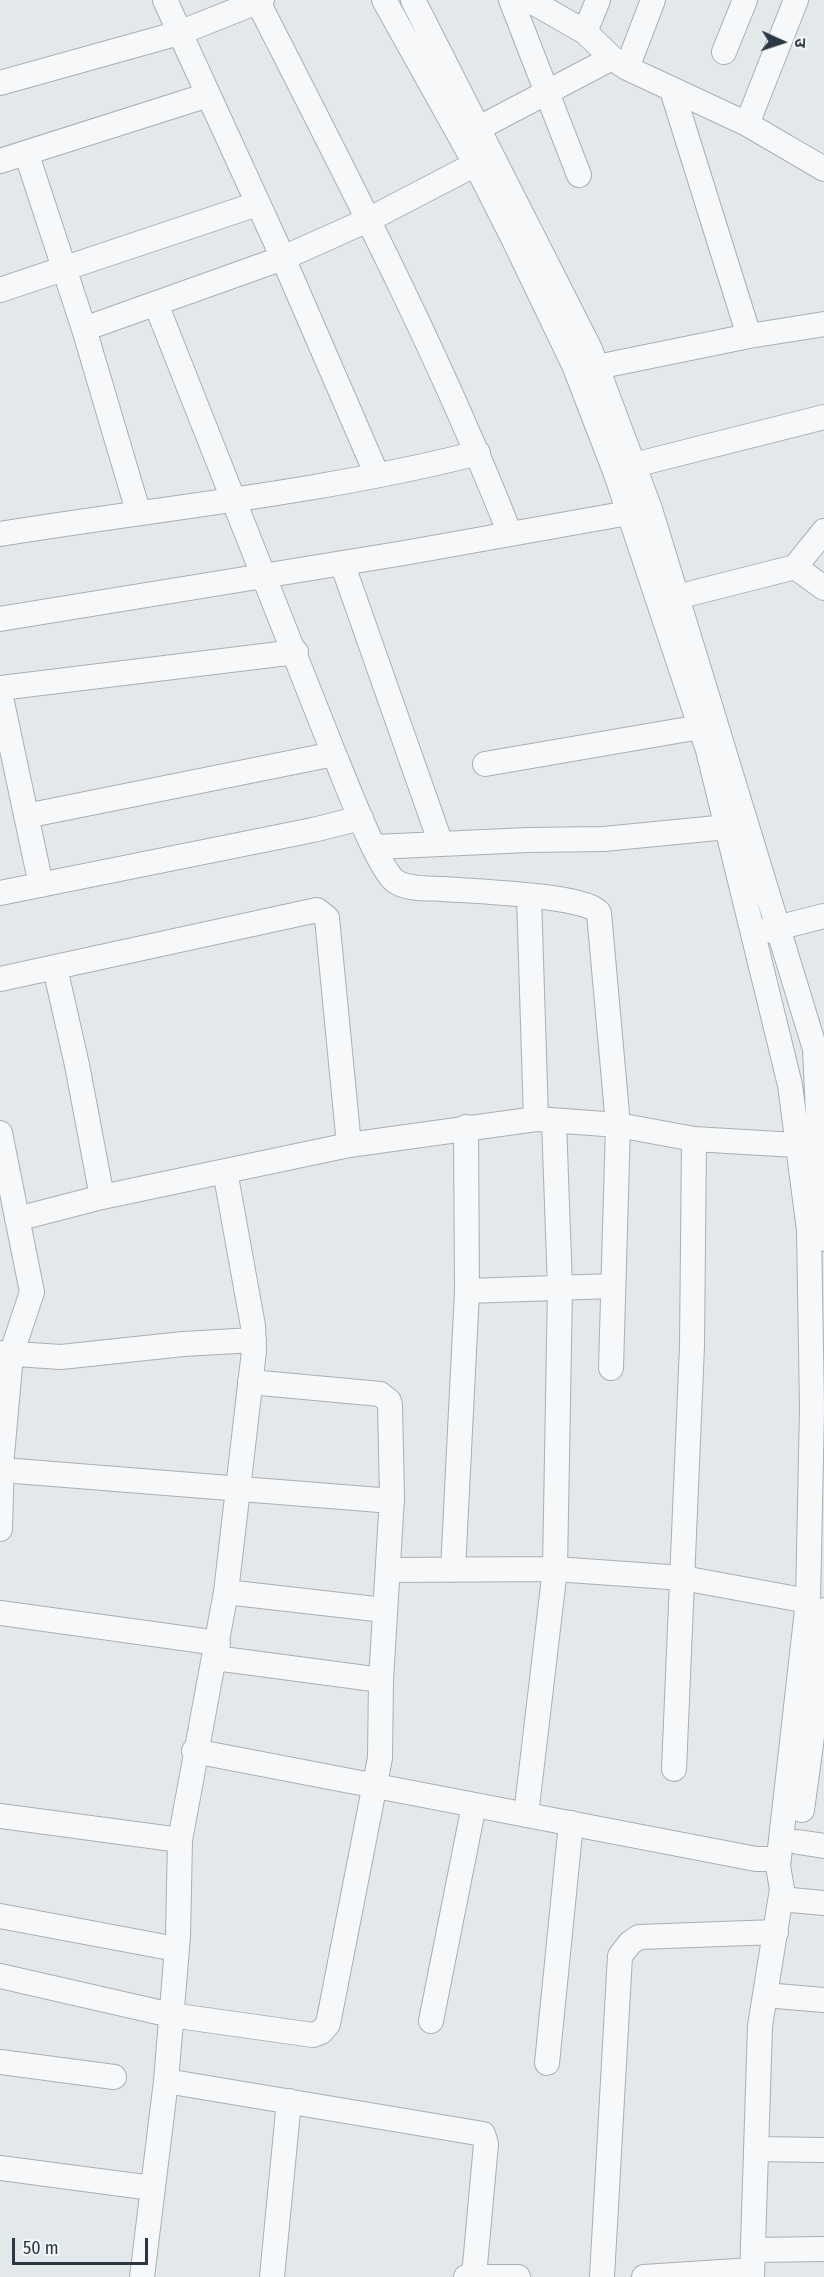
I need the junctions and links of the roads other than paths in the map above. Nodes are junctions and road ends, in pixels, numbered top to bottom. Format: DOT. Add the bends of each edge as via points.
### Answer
graph roads {
  1 [pos="165,0"];
  2 [pos="384,0"];
  3 [pos="413,0"];
  4 [pos="511,0"];
  5 [pos="529,0"];
  6 [pos="598,0"];
  7 [pos="653,0"];
  8 [pos="745,0"];
  9 [pos="796,0"];
  10 [pos="260,1"];
  11 [pos="585,32"];
  12 [pos="179,33"];
  13 [pos="724,52"];
  14 [pos="619,63"];
  15 [pos="0,83"];
  16 [pos="672,90"];
  17 [pos="547,92"];
  18 [pos="208,95"];
  19 [pos="747,124"];
  20 [pos="479,128"];
  21 [pos="27,155"];
  22 [pos="484,160"];
  23 [pos="0,161"];
  24 [pos="824,169"];
  25 [pos="579,175"];
  26 [pos="257,204"];
  27 [pos="368,220"];
  28 [pos="283,258"];
  29 [pos="64,270"];
  30 [pos="0,290"];
  31 [pos="156,304"];
  32 [pos="824,324"];
  33 [pos="84,329"];
  34 [pos="749,336"];
  35 [pos="597,368"];
  36 [pos="824,417"];
  37 [pos="478,453"];
  38 [pos="634,465"];
  39 [pos="377,475"];
  40 [pos="236,501"];
  41 [pos="138,511"];
  42 [pos="639,511"];
  43 [pos="824,531"];
  44 [pos="0,534"];
  45 [pos="510,534"];
  46 [pos="342,563"];
  47 [pos="795,567"];
  48 [pos="265,576"];
  49 [pos="824,588"];
  50 [pos="677,597"];
  51 [pos="0,619"];
  52 [pos="296,652"];
  53 [pos="0,688"];
  54 [pos="0,693"];
  55 [pos="700,727"];
  56 [pos="334,754"];
  57 [pos="484,764"];
  58 [pos="26,816"];
  59 [pos="361,818"];
  60 [pos="727,827"];
  61 [pos="441,844"];
  62 [pos="375,847"];
  63 [pos="40,885"];
  64 [pos="0,892"];
  65 [pos="530,896"];
  66 [pos="824,916"];
  67 [pos="779,928"];
  68 [pos="753,933"];
  69 [pos="55,968"];
  70 [pos="0,979"];
  71 [pos="779,1040"];
  72 [pos="820,1052"];
  73 [pos="545,1120"];
  74 [pos="618,1125"];
  75 [pos="466,1127"];
  76 [pos="0,1133"];
  77 [pos="694,1139"];
  78 [pos="350,1145"];
  79 [pos="809,1145"];
  80 [pos="225,1171"];
  81 [pos="102,1197"];
  82 [pos="17,1219"];
  83 [pos="824,1241"];
  84 [pos="613,1286"];
  85 [pos="560,1288"];
  86 [pos="467,1291"];
  87 [pos="254,1340"];
  88 [pos="6,1354"];
  89 [pos="610,1368"];
  90 [pos="250,1382"];
  91 [pos="818,1408"];
  92 [pos="1,1460"];
  93 [pos="238,1490"];
  94 [pos="392,1501"];
  95 [pos="0,1529"];
  96 [pos="555,1569"];
  97 [pos="389,1570"];
  98 [pos="453,1570"];
  99 [pos="683,1578"];
  100 [pos="226,1592"];
  101 [pos="384,1611"];
  102 [pos="0,1613"];
  103 [pos="817,1617"];
  104 [pos="216,1651"];
  105 [pos="381,1680"];
  106 [pos="194,1751"];
  107 [pos="674,1769"];
  108 [pos="377,1785"];
  109 [pos="474,1804"];
  110 [pos="526,1815"];
  111 [pos="0,1816"];
  112 [pos="571,1823"];
  113 [pos="180,1840"];
  114 [pos="798,1842"];
  115 [pos="824,1846"];
  116 [pos="779,1859"];
  117 [pos="782,1894"];
  118 [pos="824,1903"];
  119 [pos="0,1916"];
  120 [pos="776,1932"];
  121 [pos="176,1949"];
  122 [pos="0,1976"];
  123 [pos="765,1995"];
  124 [pos="824,2000"];
  125 [pos="171,2015"];
  126 [pos="431,2021"];
  127 [pos="0,2062"];
  128 [pos="547,2063"];
  129 [pos="114,2077"];
  130 [pos="166,2081"];
  131 [pos="289,2101"];
  132 [pos="756,2149"];
  133 [pos="824,2150"];
  134 [pos="0,2168"];
  135 [pos="152,2188"];
  136 [pos="824,2249"];
  137 [pos="752,2266"];
  138 [pos="470,2276"];
  139 [pos="142,2277"];
  140 [pos="272,2277"];
  141 [pos="518,2277"];
  142 [pos="602,2277"];
  143 [pos="644,2277"];
  1 -- 12 [label="street"];
  2 -- 22 [label="street"];
  3 -- 20 [label="street"];
  4 -- 17 [label="street"];
  5 -- 11 [label="street"];
  6 -- 11 [label="street"];
  7 -- 14 [label="street"];
  8 -- 13 [label="street"];
  9 -- 19 [label="street"];
  10 -- 12 [label="street"];
  10 -- 27 [label="street"];
  11 -- 14 [label="street"];
  12 -- 15 [label="street"];
  12 -- 18 [label="street"];
  14 -- 16 [label="street"];
  14 -- 17 [label="street"];
  16 -- 19 [label="street"];
  16 -- 34 [label="street"];
  17 -- 20 [label="street"];
  17 -- 25 [label="street"];
  18 -- 21 [label="street"];
  18 -- 26 [label="street"];
  19 -- 24 [label="street"];
  20 -- 22 [label="street"];
  21 -- 23 [label="street"];
  21 -- 29 [label="street"];
  22 -- 27 [label="street"];
  22 -- 35 [label="street"];
  22 -- 42 [label="street"];
  26 -- 28 [label="street"];
  26 -- 29 [label="street"];
  27 -- 28 [label="street"];
  27 -- 37 [label="street"];
  28 -- 31 [label="street"];
  28 -- 39 [label="street"];
  29 -- 30 [label="street"];
  29 -- 33 [label="street"];
  31 -- 33 [label="street"];
  31 -- 40 [label="street"];
  32 -- 34 [label="street"];
  33 -- 41 [label="street"];
  34 -- 35 [label="street"];
  35 -- 38 [label="street"];
  36 -- 38 [label="street"];
  37 -- 39 [label="street"];
  37 -- 45 [label="street"];
  38 -- 42 [label="street"];
  39 -- 40 [label="street"];
  40 -- 41 [label="street"];
  40 -- 48 [label="street"];
  41 -- 44 [label="street"];
  42 -- 45 [label="street"];
  42 -- 50 [label="street"];
  42 -- 55 [label="street"];
  43 -- 47 [label="street"];
  45 -- 46 [label="street"];
  46 -- 48 [label="street"];
  46 -- 61 [label="street"];
  47 -- 49 [label="street"];
  47 -- 50 [label="street"];
  48 -- 51 [label="street"];
  48 -- 52 [label="street"];
  50 -- 67 [label="street"];
  52 -- 53 [label="street"];
  52 -- 56 [label="street"];
  54 -- 58 [label="street"];
  55 -- 57 [label="street"];
  55 -- 60 [label="street"];
  56 -- 58 [label="street"];
  56 -- 59 [label="street"];
  58 -- 63 [label="street"];
  59 -- 62 [label="street"];
  59 -- 63 [label="street"];
  60 -- 61 [label="street" via="604,839"];
  60 -- 68 [label="street"];
  61 -- 62 [label="street"];
  62 -- 65 [label="street" via="391,876 407,886"];
  63 -- 64 [label="street"];
  65 -- 73 [label="street"];
  65 -- 74 [label="street" via="585,904 599,913"];
  66 -- 67 [label="street"];
  67 -- 68 [label="street"];
  67 -- 72 [label="street"];
  68 -- 71 [label="street"];
  69 -- 70 [label="street"];
  69 -- 78 [label="street" via="316,910 323,913 327,918"];
  69 -- 81 [label="street"];
  71 -- 72 [label="street"];
  71 -- 79 [label="street"];
  72 -- 79 [label="street"];
  73 -- 74 [label="street"];
  73 -- 75 [label="street"];
  73 -- 85 [label="street"];
  74 -- 77 [label="street"];
  74 -- 84 [label="street"];
  75 -- 78 [label="street"];
  75 -- 86 [label="street"];
  76 -- 82 [label="street"];
  77 -- 79 [label="street"];
  77 -- 99 [label="street" via="692,1346"];
  78 -- 80 [label="street"];
  79 -- 83 [label="street"];
  79 -- 91 [label="street"];
  80 -- 81 [label="street"];
  80 -- 87 [label="street"];
  81 -- 82 [label="street"];
  82 -- 88 [label="street" via="33,1292"];
  84 -- 85 [label="street"];
  84 -- 89 [label="street"];
  85 -- 86 [label="street"];
  85 -- 96 [label="street"];
  86 -- 98 [label="street"];
  87 -- 88 [label="street" via="61,1357"];
  87 -- 90 [label="street"];
  88 -- 92 [label="street"];
  90 -- 93 [label="street"];
  90 -- 94 [label="street" via="384,1397 390,1405"];
  91 -- 103 [label="street"];
  92 -- 93 [label="street"];
  92 -- 95 [label="street"];
  93 -- 94 [label="street"];
  93 -- 100 [label="street"];
  94 -- 97 [label="street"];
  96 -- 98 [label="street"];
  96 -- 99 [label="street"];
  96 -- 110 [label="street"];
  97 -- 98 [label="street"];
  97 -- 101 [label="street"];
  99 -- 103 [label="street"];
  99 -- 107 [label="street"];
  100 -- 101 [label="street"];
  100 -- 104 [label="street"];
  101 -- 105 [label="street"];
  102 -- 104 [label="street"];
  103 -- 114 [label="street" via="816,1707"];
  103 -- 116 [label="street"];
  104 -- 105 [label="street"];
  104 -- 106 [label="street"];
  105 -- 108 [label="street"];
  106 -- 108 [label="street"];
  106 -- 113 [label="street"];
  108 -- 109 [label="street"];
  108 -- 125 [label="street" via="328,2024 321,2032 313,2035"];
  109 -- 110 [label="street"];
  109 -- 126 [label="street"];
  110 -- 112 [label="street"];
  111 -- 113 [label="street"];
  112 -- 116 [label="street" via="756,1859"];
  112 -- 128 [label="street"];
  113 -- 121 [label="street"];
  114 -- 115 [label="street"];
  114 -- 117 [label="street"];
  116 -- 117 [label="street"];
  117 -- 118 [label="street"];
  117 -- 120 [label="street"];
  119 -- 121 [label="street"];
  120 -- 123 [label="street"];
  120 -- 142 [label="street" via="639,1937 620,1956"];
  121 -- 125 [label="street"];
  122 -- 125 [label="street"];
  123 -- 124 [label="street"];
  123 -- 132 [label="street" via="760,2026"];
  125 -- 130 [label="street"];
  127 -- 129 [label="street"];
  130 -- 131 [label="street"];
  130 -- 135 [label="street"];
  131 -- 138 [label="street" via="483,2134 486,2144"];
  131 -- 140 [label="street"];
  132 -- 133 [label="street"];
  132 -- 137 [label="street"];
  134 -- 135 [label="street"];
  135 -- 139 [label="street"];
  136 -- 137 [label="street"];
  137 -- 143 [label="street"];
  138 -- 141 [label="street"];
}
